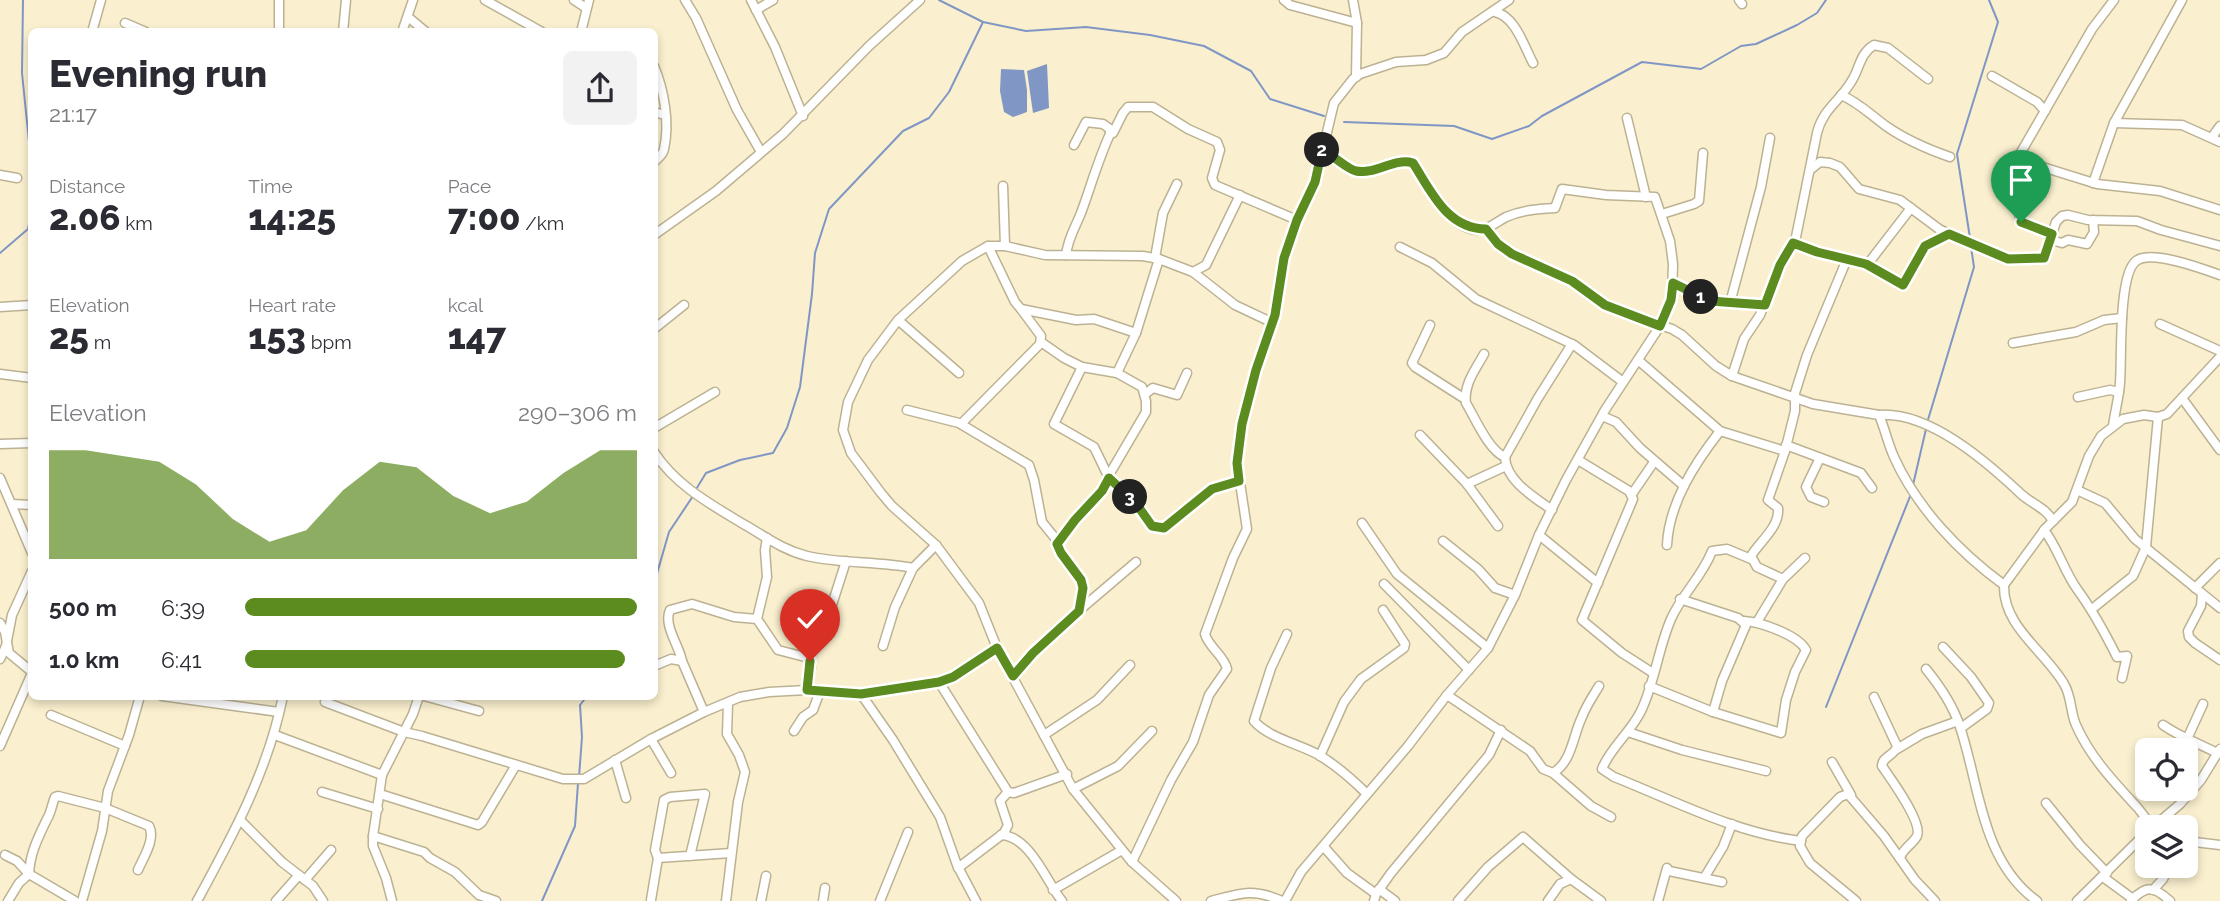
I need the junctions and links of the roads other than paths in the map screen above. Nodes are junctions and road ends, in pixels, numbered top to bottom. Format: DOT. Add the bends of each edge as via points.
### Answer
graph roads {
  1 [pos="101,0"];
  2 [pos="279,0"];
  3 [pos="346,0"];
  4 [pos="413,0"];
  5 [pos="485,0"];
  6 [pos="574,0"];
  7 [pos="685,0"];
  8 [pos="751,0"];
  9 [pos="773,0"];
  10 [pos="920,0"];
  11 [pos="1284,0"];
  12 [pos="1353,0"];
  13 [pos="1509,0"];
  14 [pos="2114,0"];
  15 [pos="2182,0"];
  16 [pos="587,4"];
  17 [pos="756,10"];
  18 [pos="1495,12"];
  19 [pos="408,17"];
  20 [pos="125,23"];
  21 [pos="1357,23"];
  22 [pos="93,28"];
  23 [pos="137,28"];
  24 [pos="279,28"];
  25 [pos="343,28"];
  26 [pos="404,28"];
  27 [pos="421,28"];
  28 [pos="534,28"];
  29 [pos="582,28"];
  30 [pos="1533,63"];
  31 [pos="658,76"];
  32 [pos="1992,76"];
  33 [pos="1356,77"];
  34 [pos="1928,79"];
  35 [pos="1840,95"];
  36 [pos="2045,111"];
  37 [pos="658,113"];
  38 [pos="665,115"];
  39 [pos="803,116"];
  40 [pos="1627,118"];
  41 [pos="2114,123"];
  42 [pos="2220,126"];
  43 [pos="1110,134"];
  44 [pos="2212,137"];
  45 [pos="1770,138"];
  46 [pos="2220,142"];
  47 [pos="1073,145"];
  48 [pos="1322,150"];
  49 [pos="761,152"];
  50 [pos="1703,153"];
  51 [pos="1950,157"];
  52 [pos="658,158"];
  53 [pos="1810,170"];
  54 [pos="0,175"];
  55 [pos="17,177"];
  56 [pos="2093,183"];
  57 [pos="1177,184"];
  58 [pos="1003,186"];
  59 [pos="2019,194"];
  60 [pos="1240,195"];
  61 [pos="1646,197"];
  62 [pos="1912,208"];
  63 [pos="2220,210"];
  64 [pos="1662,214"];
  65 [pos="1297,220"];
  66 [pos="2093,220"];
  67 [pos="1486,229"];
  68 [pos="658,232"];
  69 [pos="1949,234"];
  70 [pos="2052,237"];
  71 [pos="1793,243"];
  72 [pos="988,246"];
  73 [pos="1005,246"];
  74 [pos="2220,246"];
  75 [pos="1399,247"];
  76 [pos="1066,255"];
  77 [pos="1157,259"];
  78 [pos="1847,259"];
  79 [pos="1867,265"];
  80 [pos="1193,271"];
  81 [pos="2220,275"];
  82 [pos="1673,283"];
  83 [pos="1730,303"];
  84 [pos="684,304"];
  85 [pos="28,305"];
  86 [pos="1765,305"];
  87 [pos="0,307"];
  88 [pos="1021,309"];
  89 [pos="2122,318"];
  90 [pos="898,320"];
  91 [pos="1273,323"];
  92 [pos="2160,324"];
  93 [pos="1430,325"];
  94 [pos="658,326"];
  95 [pos="1660,326"];
  96 [pos="1136,333"];
  97 [pos="1041,342"];
  98 [pos="2013,343"];
  99 [pos="1572,344"];
  100 [pos="2220,351"];
  101 [pos="1484,354"];
  102 [pos="2220,357"];
  103 [pos="1638,360"];
  104 [pos="1082,367"];
  105 [pos="959,373"];
  106 [pos="1117,373"];
  107 [pos="1187,373"];
  108 [pos="0,374"];
  109 [pos="1732,376"];
  110 [pos="28,378"];
  111 [pos="1623,382"];
  112 [pos="2119,391"];
  113 [pos="715,392"];
  114 [pos="1145,394"];
  115 [pos="2078,397"];
  116 [pos="2182,398"];
  117 [pos="1465,399"];
  118 [pos="1796,399"];
  119 [pos="907,410"];
  120 [pos="1879,415"];
  121 [pos="1602,416"];
  122 [pos="2158,417"];
  123 [pos="961,424"];
  124 [pos="658,426"];
  125 [pos="2113,426"];
  126 [pos="1720,430"];
  127 [pos="1420,435"];
  128 [pos="28,443"];
  129 [pos="0,444"];
  130 [pos="1785,448"];
  131 [pos="2220,450"];
  132 [pos="658,457"];
  133 [pos="1820,458"];
  134 [pos="1578,460"];
  135 [pos="1654,461"];
  136 [pos="1505,462"];
  137 [pos="1109,477"];
  138 [pos="0,478"];
  139 [pos="1239,481"];
  140 [pos="1467,484"];
  141 [pos="1684,486"];
  142 [pos="1872,488"];
  143 [pos="2077,490"];
  144 [pos="1632,494"];
  145 [pos="1824,502"];
  146 [pos="12,504"];
  147 [pos="28,505"];
  148 [pos="1552,510"];
  149 [pos="2053,521"];
  150 [pos="1362,523"];
  151 [pos="1498,526"];
  152 [pos="2044,530"];
  153 [pos="1539,535"];
  154 [pos="767,538"];
  155 [pos="1443,541"];
  156 [pos="28,543"];
  157 [pos="1057,544"];
  158 [pos="936,545"];
  159 [pos="1667,545"];
  160 [pos="2146,547"];
  161 [pos="1805,558"];
  162 [pos="1751,559"];
  163 [pos="846,561"];
  164 [pos="1136,562"];
  165 [pos="2220,563"];
  166 [pos="913,568"];
  167 [pos="1783,579"];
  168 [pos="28,580"];
  169 [pos="1598,583"];
  170 [pos="1384,584"];
  171 [pos="2004,585"];
  172 [pos="2198,591"];
  173 [pos="1514,595"];
  174 [pos="1680,600"];
  175 [pos="2220,608"];
  176 [pos="2092,609"];
  177 [pos="1383,610"];
  178 [pos="830,611"];
  179 [pos="1079,611"];
  180 [pos="757,619"];
  181 [pos="1744,621"];
  182 [pos="1757,622"];
  183 [pos="0,623"];
  184 [pos="1287,634"];
  185 [pos="6,646"];
  186 [pos="883,646"];
  187 [pos="1943,647"];
  188 [pos="997,648"];
  189 [pos="1488,648"];
  190 [pos="0,659"];
  191 [pos="2220,660"];
  192 [pos="682,661"];
  193 [pos="658,664"];
  194 [pos="1130,665"];
  195 [pos="1926,669"];
  196 [pos="28,670"];
  197 [pos="1469,670"];
  198 [pos="1653,673"];
  199 [pos="1013,676"];
  200 [pos="2122,678"];
  201 [pos="28,682"];
  202 [pos="939,682"];
  203 [pos="1599,686"];
  204 [pos="1649,686"];
  205 [pos="807,690"];
  206 [pos="820,691"];
  207 [pos="861,694"];
  208 [pos="1447,695"];
  209 [pos="1874,697"];
  210 [pos="139,700"];
  211 [pos="204,700"];
  212 [pos="282,700"];
  213 [pos="417,700"];
  214 [pos="439,700"];
  215 [pos="325,702"];
  216 [pos="727,703"];
  217 [pos="2203,704"];
  218 [pos="479,711"];
  219 [pos="279,712"];
  220 [pos="704,712"];
  221 [pos="1713,712"];
  222 [pos="51,715"];
  223 [pos="1959,725"];
  224 [pos="2163,725"];
  225 [pos="1501,730"];
  226 [pos="794,731"];
  227 [pos="1152,731"];
  228 [pos="404,732"];
  229 [pos="1628,732"];
  230 [pos="275,735"];
  231 [pos="1044,735"];
  232 [pos="2184,738"];
  233 [pos="2187,738"];
  234 [pos="651,739"];
  235 [pos="2198,743"];
  236 [pos="0,746"];
  237 [pos="125,746"];
  238 [pos="1897,749"];
  239 [pos="2218,751"];
  240 [pos="1320,756"];
  241 [pos="615,760"];
  242 [pos="1832,762"];
  243 [pos="516,765"];
  244 [pos="1766,771"];
  245 [pos="1553,772"];
  246 [pos="671,773"];
  247 [pos="1067,774"];
  248 [pos="382,775"];
  249 [pos="1073,789"];
  250 [pos="322,792"];
  251 [pos="1008,792"];
  252 [pos="380,794"];
  253 [pos="1367,794"];
  254 [pos="1851,795"];
  255 [pos="626,798"];
  256 [pos="2046,803"];
  257 [pos="105,808"];
  258 [pos="378,809"];
  259 [pos="2142,815"];
  260 [pos="2167,815"];
  261 [pos="1611,817"];
  262 [pos="240,820"];
  263 [pos="1732,824"];
  264 [pos="908,832"];
  265 [pos="1006,835"];
  266 [pos="373,836"];
  267 [pos="1801,841"];
  268 [pos="2198,842"];
  269 [pos="2135,844"];
  270 [pos="2220,845"];
  271 [pos="1325,847"];
  272 [pos="331,850"];
  273 [pos="1122,850"];
  274 [pos="731,853"];
  275 [pos="5,855"];
  276 [pos="690,856"];
  277 [pos="658,858"];
  278 [pos="1900,858"];
  279 [pos="1132,862"];
  280 [pos="958,867"];
  281 [pos="138,870"];
  282 [pos="29,874"];
  283 [pos="2105,875"];
  284 [pos="766,876"];
  285 [pos="302,877"];
  286 [pos="1704,878"];
  287 [pos="2163,878"];
  288 [pos="1571,879"];
  289 [pos="1722,883"];
  290 [pos="825,888"];
  291 [pos="1053,890"];
  292 [pos="2153,890"];
  293 [pos="1377,895"];
  294 [pos="651,900"];
  295 [pos="2132,900"];
  296 [pos="8,901"];
  297 [pos="75,901"];
  298 [pos="82,901"];
  299 [pos="197,901"];
  300 [pos="276,901"];
  301 [pos="324,901"];
  302 [pos="392,901"];
  303 [pos="496,901"];
  304 [pos="726,901"];
  305 [pos="761,901"];
  306 [pos="823,901"];
  307 [pos="880,901"];
  308 [pos="976,901"];
  309 [pos="1062,901"];
  310 [pos="1176,901"];
  311 [pos="1211,901"];
  312 [pos="1283,901"];
  313 [pos="1395,901"];
  314 [pos="1458,901"];
  315 [pos="1548,901"];
  316 [pos="1601,901"];
  317 [pos="1658,901"];
  318 [pos="1856,901"];
  319 [pos="1936,901"];
  320 [pos="2037,901"];
  321 [pos="2077,901"];
  322 [pos="2170,901"];
  1 -- 22 [label="street"];
  2 -- 24 [label="street"];
  3 -- 25 [label="street"];
  4 -- 19 [label="street"];
  5 -- 28 [label="street"];
  6 -- 16 [label="street"];
  7 -- 49 [label="street"];
  8 -- 17 [label="street"];
  9 -- 17 [label="street"];
  10 -- 39 [label="street"];
  11 -- 21 [label="street"];
  12 -- 21 [label="street"];
  13 -- 18 [label="street"];
  14 -- 36 [label="street"];
  15 -- 41 [label="street"];
  16 -- 29 [label="street"];
  17 -- 39 [label="street"];
  18 -- 30 [label="street" via="1511,22"];
  18 -- 33 [label="street" via="1462,32 1435,58 1396,62"];
  19 -- 26 [label="street"];
  19 -- 27 [label="street"];
  20 -- 23 [label="street"];
  21 -- 33 [label="street"];
  31 -- 38 [label="street"];
  32 -- 36 [label="street"];
  33 -- 48 [label="street" via="1334,103"];
  34 -- 35 [label="street" via="1888,48 1874,44"];
  35 -- 51 [label="street" via="1916,145"];
  35 -- 53 [label="street" via="1820,122"];
  36 -- 56 [label="street" via="2020,159"];
  37 -- 38 [label="street"];
  38 -- 52 [label="street" via="664,147"];
  39 -- 49 [label="street"];
  40 -- 61 [label="street"];
  41 -- 44 [label="street" via="2182,125"];
  41 -- 56 [label="street"];
  42 -- 44 [label="street"];
  43 -- 47 [label="street" via="1106,126 1086,122"];
  43 -- 60 [label="street" via="1128,107 1153,107 1217,142 1220,150 1213,182"];
  43 -- 76 [label="street" via="1069,235"];
  44 -- 46 [label="street"];
  45 -- 83 [label="street"];
  48 -- 65 [label="street" via="1315,182"];
  48 -- 67 [label="street" via="1357,172 1413,163 1450,216 1464,225"];
  49 -- 68 [label="street"];
  50 -- 64 [label="street" via="1699,201"];
  53 -- 62 [label="street" via="1820,162 1836,165 1859,188"];
  53 -- 71 [label="street"];
  54 -- 55 [label="street"];
  56 -- 63 [label="street" via="2160,191"];
  57 -- 77 [label="street" via="1163,213"];
  58 -- 73 [label="street"];
  59 -- 70 [label="street" via="2021,222"];
  60 -- 65 [label="street"];
  60 -- 80 [label="street" via="1206,265"];
  61 -- 64 [label="street" via="1655,197"];
  61 -- 67 [label="street" via="1562,189 1555,208 1514,214"];
  62 -- 69 [label="street"];
  62 -- 79 [label="street"];
  64 -- 82 [label="street" via="1672,250"];
  65 -- 91 [label="street" via="1284,258"];
  66 -- 70 [label="street" via="2062,216"];
  66 -- 70 [label="street" via="2094,232 2087,245"];
  66 -- 74 [label="street" via="2137,221"];
  67 -- 95 [label="street" via="1512,254 1572,281 1605,305"];
  69 -- 70 [label="street" via="2020,260 2044,258"];
  69 -- 79 [label="street" via="1925,246 1903,285"];
  71 -- 78 [label="street"];
  71 -- 86 [label="street"];
  72 -- 73 [label="street"];
  72 -- 88 [label="street"];
  72 -- 90 [label="street" via="962,261"];
  73 -- 76 [label="street"];
  75 -- 99 [label="street" via="1432,263 1476,299"];
  76 -- 77 [label="street"];
  77 -- 80 [label="street"];
  77 -- 96 [label="street"];
  78 -- 79 [label="street"];
  78 -- 118 [label="street" via="1807,355"];
  80 -- 91 [label="street" via="1236,305"];
  81 -- 89 [label="street" via="2157,258 2139,260 2132,268"];
  82 -- 83 [label="street" via="1705,299"];
  82 -- 95 [label="street"];
  83 -- 86 [label="street"];
  84 -- 94 [label="street"];
  85 -- 87 [label="street"];
  86 -- 109 [label="street" via="1744,339"];
  88 -- 96 [label="street" via="1094,319"];
  88 -- 97 [label="street"];
  89 -- 98 [label="street"];
  89 -- 112 [label="street"];
  90 -- 105 [label="street"];
  90 -- 158 [label="street" via="868,360 848,402 843,430 851,453 881,493"];
  91 -- 139 [label="street" via="1242,424"];
  92 -- 100 [label="street"];
  93 -- 117 [label="street" via="1413,366"];
  95 -- 103 [label="street"];
  95 -- 109 [label="street" via="1682,335"];
  96 -- 106 [label="street"];
  97 -- 104 [label="street"];
  97 -- 123 [label="street"];
  99 -- 111 [label="street"];
  99 -- 136 [label="street"];
  101 -- 117 [label="street"];
  102 -- 116 [label="street"];
  103 -- 111 [label="street"];
  103 -- 126 [label="street"];
  104 -- 106 [label="street"];
  104 -- 137 [label="street" via="1054,424 1094,447"];
  106 -- 114 [label="street" via="1142,387"];
  107 -- 114 [label="street" via="1177,395 1153,388"];
  108 -- 110 [label="street"];
  109 -- 118 [label="street"];
  111 -- 121 [label="street"];
  112 -- 115 [label="street"];
  112 -- 125 [label="street"];
  113 -- 124 [label="street"];
  114 -- 137 [label="street" via="1146,412"];
  116 -- 122 [label="street"];
  116 -- 131 [label="street"];
  117 -- 136 [label="street"];
  118 -- 120 [label="street"];
  118 -- 130 [label="street"];
  119 -- 123 [label="street"];
  120 -- 149 [label="street" via="1894,414 1961,443"];
  120 -- 171 [label="street" via="1894,458 1924,509"];
  121 -- 134 [label="street"];
  121 -- 135 [label="street" via="1616,422"];
  122 -- 125 [label="street" via="2132,416"];
  122 -- 160 [label="street"];
  123 -- 157 [label="street" via="1029,465 1040,519"];
  125 -- 143 [label="street" via="2095,444"];
  126 -- 130 [label="street"];
  126 -- 141 [label="street"];
  127 -- 140 [label="street"];
  128 -- 129 [label="street"];
  130 -- 133 [label="street"];
  130 -- 162 [label="street" via="1768,500 1778,508 1779,516"];
  132 -- 154 [label="street" via="695,493"];
  133 -- 142 [label="street" via="1861,474"];
  133 -- 145 [label="street" via="1806,487 1811,496"];
  134 -- 144 [label="street"];
  134 -- 148 [label="street"];
  135 -- 141 [label="street"];
  135 -- 144 [label="street"];
  136 -- 140 [label="street"];
  136 -- 148 [label="street" via="1522,488"];
  137 -- 139 [label="street" via="1152,526 1164,528 1212,489"];
  137 -- 157 [label="street"];
  138 -- 146 [label="street"];
  139 -- 279 [label="street" via="1247,529 1205,634 1227,669 1209,695 1193,742"];
  140 -- 151 [label="street"];
  141 -- 159 [label="street" via="1667,532"];
  143 -- 149 [label="street"];
  143 -- 160 [label="street" via="2105,503"];
  144 -- 169 [label="street" via="1632,505"];
  146 -- 147 [label="street"];
  146 -- 156 [label="street"];
  148 -- 153 [label="street"];
  149 -- 152 [label="street"];
  150 -- 189 [label="street" via="1397,574"];
  152 -- 171 [label="street"];
  152 -- 176 [label="street"];
  153 -- 169 [label="street"];
  153 -- 173 [label="street"];
  154 -- 163 [label="street" via="786,550"];
  154 -- 180 [label="street" via="767,577"];
  155 -- 173 [label="street" via="1495,588"];
  157 -- 179 [label="street" via="1081,580"];
  158 -- 166 [label="street"];
  158 -- 188 [label="street" via="979,603"];
  160 -- 172 [label="street"];
  160 -- 176 [label="street" via="2133,576"];
  161 -- 167 [label="street"];
  162 -- 167 [label="street"];
  162 -- 174 [label="street" via="1728,549 1712,551"];
  163 -- 166 [label="street"];
  163 -- 178 [label="street"];
  164 -- 179 [label="street"];
  165 -- 172 [label="street"];
  166 -- 186 [label="street"];
  167 -- 182 [label="street"];
  168 -- 185 [label="street" via="12,615"];
  169 -- 198 [label="street" via="1582,620"];
  170 -- 197 [label="street"];
  171 -- 259 [label="street" via="2006,606 2066,688 2081,734 2108,776"];
  172 -- 175 [label="street"];
  172 -- 191 [label="street" via="2201,606 2189,637"];
  173 -- 189 [label="street"];
  174 -- 181 [label="street"];
  174 -- 198 [label="street"];
  176 -- 200 [label="street" via="2117,657 2127,656"];
  177 -- 240 [label="street" via="1404,648 1349,694"];
  179 -- 199 [label="street"];
  180 -- 192 [label="street" via="692,604 670,610 669,625"];
  180 -- 205 [label="street" via="778,650 809,659"];
  181 -- 182 [label="street"];
  181 -- 221 [label="street" via="1746,628"];
  182 -- 221 [label="street" via="1797,640 1806,650 1786,700 1781,733"];
  183 -- 185 [label="street"];
  184 -- 240 [label="street" via="1254,721"];
  185 -- 190 [label="street"];
  185 -- 196 [label="street"];
  187 -- 223 [label="street" via="1989,703 1987,709"];
  188 -- 199 [label="street"];
  188 -- 202 [label="street"];
  189 -- 197 [label="street"];
  192 -- 193 [label="street" via="671,659"];
  192 -- 220 [label="street"];
  194 -- 231 [label="street" via="1097,700"];
  195 -- 223 [label="street"];
  197 -- 208 [label="street"];
  198 -- 204 [label="street"];
  199 -- 231 [label="street"];
  201 -- 236 [label="street"];
  202 -- 207 [label="street"];
  202 -- 251 [label="street"];
  203 -- 245 [label="street" via="1581,718 1572,747"];
  204 -- 221 [label="street"];
  204 -- 229 [label="street" via="1642,710"];
  205 -- 206 [label="street"];
  205 -- 216 [label="street" via="769,691"];
  206 -- 207 [label="street"];
  206 -- 226 [label="street" via="813,710"];
  207 -- 280 [label="street" via="940,817"];
  208 -- 225 [label="street"];
  208 -- 253 [label="street"];
  209 -- 238 [label="street"];
  210 -- 237 [label="street"];
  211 -- 219 [label="street"];
  212 -- 219 [label="street"];
  213 -- 228 [label="street"];
  214 -- 218 [label="street"];
  215 -- 228 [label="street"];
  216 -- 220 [label="street"];
  216 -- 274 [label="street" via="727,734 745,772"];
  217 -- 233 [label="street"];
  219 -- 230 [label="street"];
  220 -- 234 [label="street"];
  222 -- 237 [label="street"];
  223 -- 238 [label="street" via="1922,734"];
  223 -- 320 [label="street" via="1988,833 2020,888"];
  224 -- 232 [label="street"];
  225 -- 245 [label="street" via="1530,751 1543,769"];
  225 -- 293 [label="street" via="1489,755"];
  227 -- 249 [label="street" via="1118,766"];
  228 -- 243 [label="street"];
  228 -- 248 [label="street"];
  229 -- 244 [label="street"];
  229 -- 263 [label="street" via="1604,764 1604,771"];
  230 -- 248 [label="street"];
  230 -- 262 [label="street"];
  231 -- 247 [label="street"];
  234 -- 241 [label="street"];
  234 -- 246 [label="street"];
  235 -- 239 [label="street"];
  237 -- 257 [label="street"];
  238 -- 278 [label="street" via="1882,766 1918,829"];
  239 -- 260 [label="street" via="2202,780"];
  240 -- 253 [label="street"];
  241 -- 243 [label="street" via="584,779 563,779"];
  241 -- 255 [label="street"];
  242 -- 254 [label="street"];
  243 -- 252 [label="street" via="478,825"];
  245 -- 261 [label="street" via="1591,806"];
  247 -- 249 [label="street"];
  247 -- 251 [label="street"];
  248 -- 252 [label="street"];
  249 -- 273 [label="street"];
  250 -- 258 [label="street"];
  251 -- 265 [label="street" via="1000,801 1008,825"];
  252 -- 258 [label="street"];
  253 -- 271 [label="street"];
  254 -- 267 [label="street" via="1840,797"];
  254 -- 278 [label="street"];
  256 -- 283 [label="street"];
  257 -- 281 [label="street" via="152,831"];
  257 -- 282 [label="street" via="55,797 30,858"];
  257 -- 298 [label="street"];
  258 -- 266 [label="street"];
  262 -- 285 [label="street"];
  262 -- 299 [label="street"];
  263 -- 267 [label="street"];
  263 -- 286 [label="street"];
  264 -- 307 [label="street"];
  265 -- 280 [label="street" via="990,841"];
  265 -- 291 [label="street" via="1025,845"];
  266 -- 302 [label="street"];
  266 -- 303 [label="street" via="424,852 480,895"];
  267 -- 318 [label="street" via="1810,863"];
  268 -- 270 [label="street"];
  269 -- 283 [label="street"];
  271 -- 293 [label="street" via="1347,873"];
  271 -- 312 [label="street" via="1301,872"];
  272 -- 285 [label="street"];
  273 -- 279 [label="street"];
  273 -- 291 [label="street"];
  274 -- 276 [label="street"];
  274 -- 304 [label="street"];
  275 -- 282 [label="street"];
  276 -- 277 [label="street"];
  276 -- 277 [label="street" via="705,794 664,800 655,850"];
  277 -- 294 [label="street"];
  278 -- 319 [label="street"];
  279 -- 310 [label="street"];
  280 -- 308 [label="street"];
  282 -- 296 [label="street"];
  282 -- 297 [label="street"];
  283 -- 295 [label="street"];
  283 -- 321 [label="street"];
  284 -- 305 [label="street"];
  285 -- 300 [label="street"];
  285 -- 301 [label="street"];
  286 -- 289 [label="street"];
  286 -- 317 [label="street" via="1667,868"];
  287 -- 292 [label="street"];
  288 -- 314 [label="street" via="1523,837"];
  288 -- 315 [label="street" via="1560,884"];
  288 -- 316 [label="street"];
  290 -- 306 [label="street"];
  291 -- 309 [label="street"];
  292 -- 295 [label="street" via="2142,890"];
  292 -- 322 [label="street"];
  293 -- 313 [label="street"];
  311 -- 312 [label="street" via="1250,892"];
}
